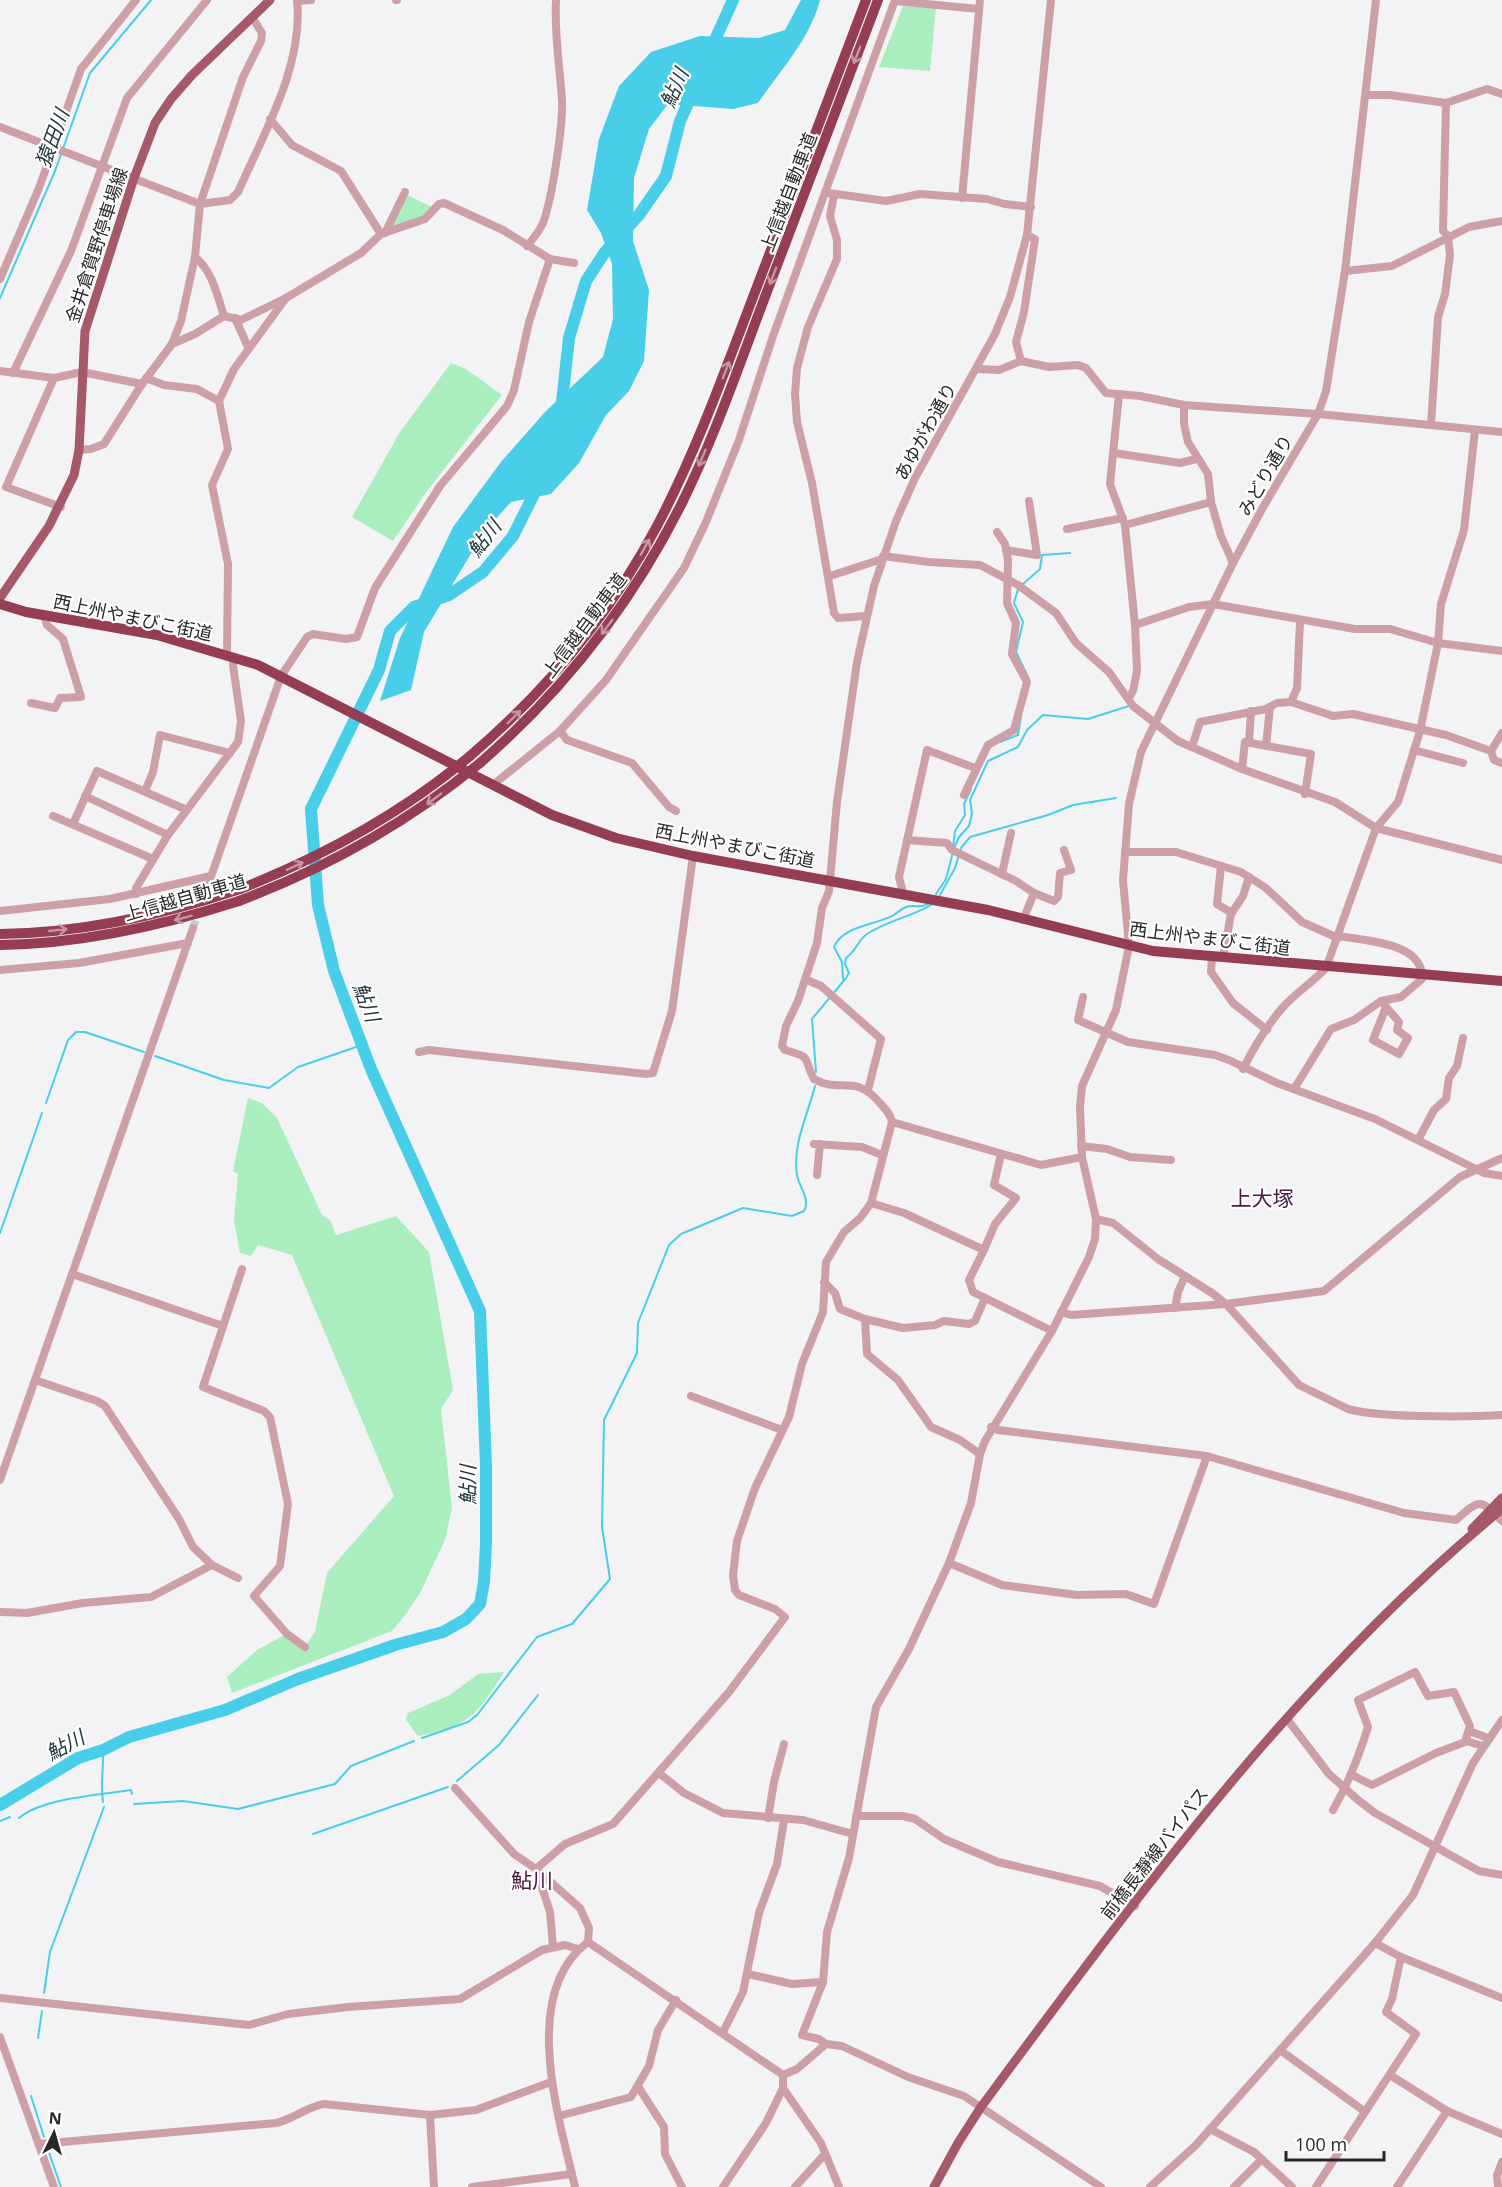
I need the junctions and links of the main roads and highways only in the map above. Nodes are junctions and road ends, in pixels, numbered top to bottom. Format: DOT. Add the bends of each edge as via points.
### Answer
graph roads {
  1 [pos="270,0"];
  2 [pos="866,0"];
  3 [pos="878,0"];
  4 [pos="0,598"];
  5 [pos="0,604"];
  6 [pos="475,760"];
  7 [pos="0,934"];
  8 [pos="0,945"];
  9 [pos="1502,981"];
  10 [pos="1502,1498"];
  11 [pos="1498,1513"];
  12 [pos="934,2187"];
  1 -- 4 [label="main road, 金井倉賀野停車場線" via="171,99 155,123 85,331 79,450 74,474 61,507"];
  6 -- 2 [label="highway, 上信越自動車道, one-way" via="572,653 621,587 657,527 714,399"];
  3 -- 6 [label="highway, 上信越自動車道, one-way" via="728,395 666,534 630,594 587,652 531,716"];
  5 -- 9 [label="highway, 西上州やまびこ街道" via="157,635 231,655 281,676 552,814 584,827 693,855 903,893 1129,946 1217,958"];
  7 -- 6 [label="highway, 上信越自動車道, one-way, bridge" via="125,921 240,889 293,867 376,824"];
  6 -- 8 [label="highway, 上信越自動車道, one-way, bridge" via="420,809 366,842 297,878 239,901 115,934"];
  10 -- 11 [label="main road, 前橋長瀞線バイパス"];
  11 -- 12 [label="main road, 前橋長瀞線バイパス" via="1435,1568 1287,1719 1219,1796 981,2107"];
}
